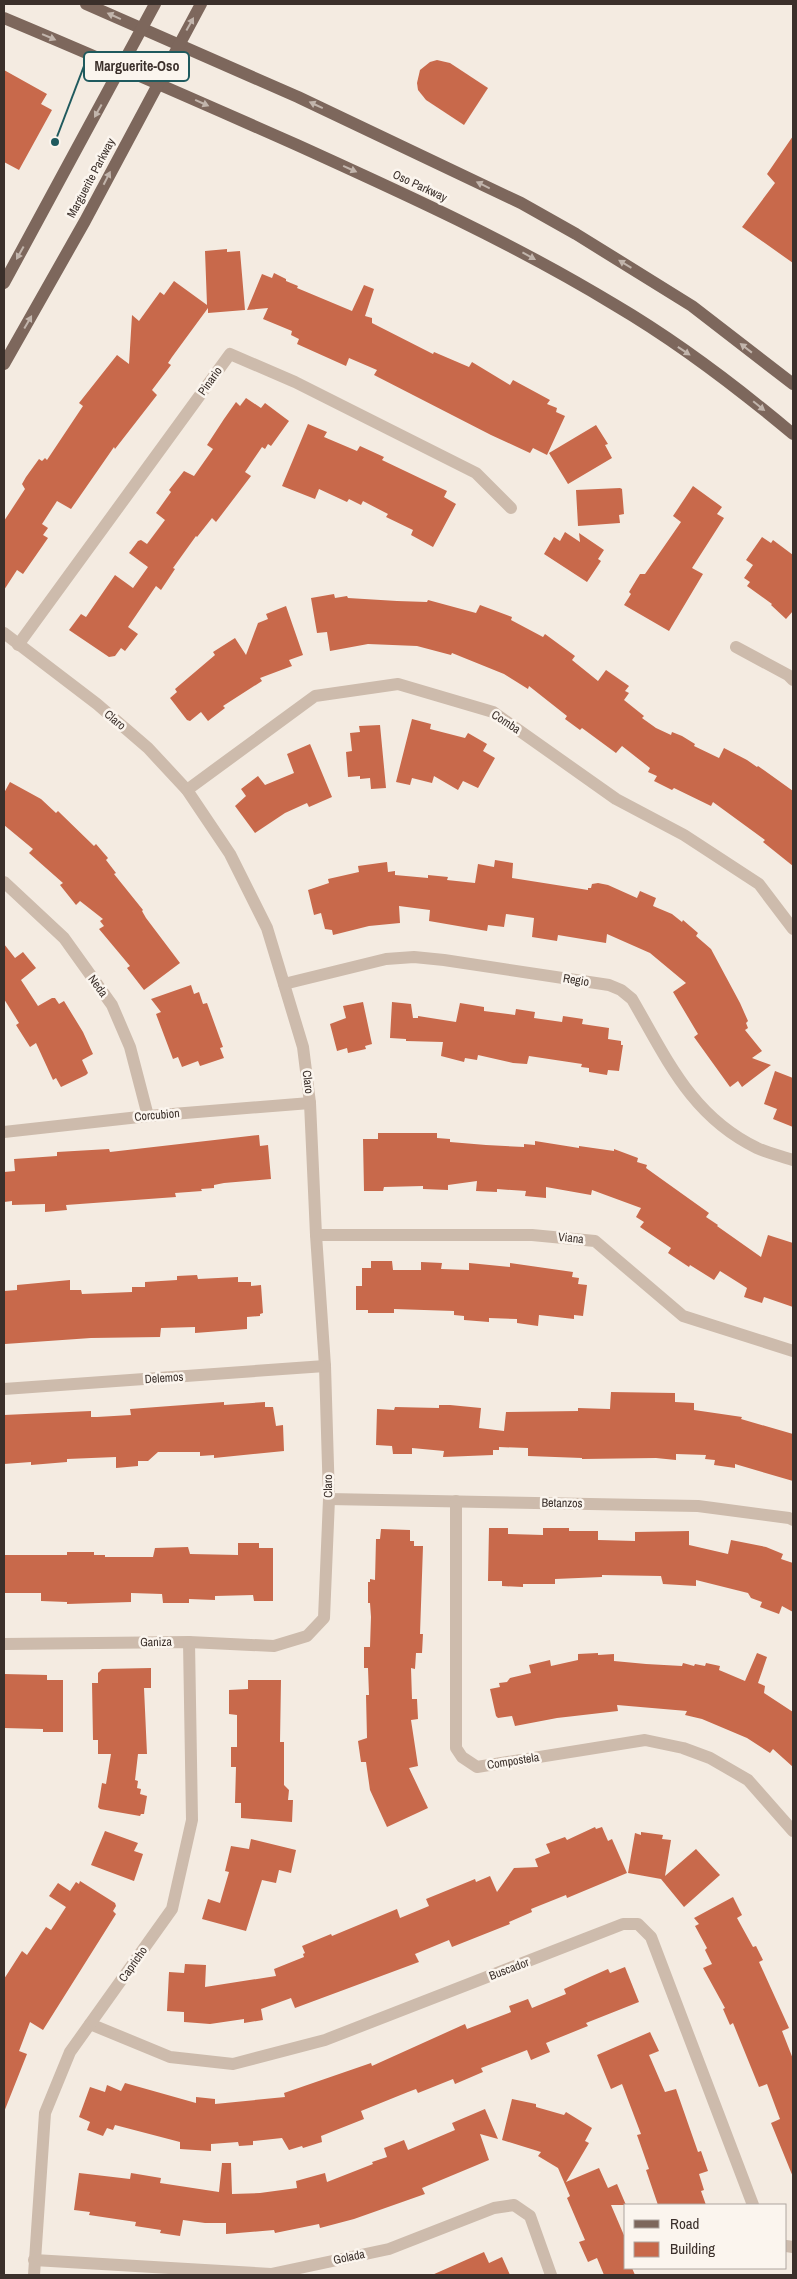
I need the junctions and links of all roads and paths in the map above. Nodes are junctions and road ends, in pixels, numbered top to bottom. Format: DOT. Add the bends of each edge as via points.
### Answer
graph roads {
  1 [pos="86,4"];
  2 [pos="155,4"];
  3 [pos="201,4"];
  4 [pos="4,18"];
  5 [pos="142,29"];
  6 [pos="178,45"];
  7 [pos="121,68"];
  8 [pos="158,83"];
  9 [pos="4,283"];
  10 [pos="4,364"];
  11 [pos="793,384"];
  12 [pos="793,434"];
  13 [pos="511,508"];
  14 [pos="4,633"];
  15 [pos="18,644"];
  16 [pos="736,647"];
  17 [pos="793,680"];
  18 [pos="187,790"];
  19 [pos="4,882"];
  20 [pos="793,929"];
  21 [pos="284,984"];
  22 [pos="310,1103"];
  23 [pos="148,1116"];
  24 [pos="4,1132"];
  25 [pos="793,1160"];
  26 [pos="316,1235"];
  27 [pos="793,1351"];
  28 [pos="325,1366"];
  29 [pos="4,1389"];
  30 [pos="329,1499"];
  31 [pos="456,1501"];
  32 [pos="793,1520"];
  33 [pos="307,1636"];
  34 [pos="189,1642"];
  35 [pos="4,1644"];
  36 [pos="793,1831"];
  37 [pos="90,2024"];
  38 [pos="753,2204"];
  39 [pos="34,2260"];
  40 [pos="34,2275"];
  41 [pos="551,2275"];
  5 -- 1 [label="main road, one-way"];
  2 -- 5 [label="main road, Marguerite Parkway"];
  6 -- 3 [label="main road, Marguerite Parkway, one-way"];
  4 -- 7 [label="main road, Oso Parkway, one-way"];
  5 -- 6 [label="main road"];
  5 -- 7 [label="main road, Marguerite Parkway"];
  6 -- 8 [label="main road, Marguerite Parkway"];
  11 -- 6 [label="main road, one-way" via="692,306 521,203 360,125"];
  7 -- 8 [label="main road, Oso Parkway"];
  7 -- 9 [label="main road, Marguerite Parkway, one-way"];
  10 -- 8 [label="main road, Marguerite Parkway, one-way" via="85,222"];
  8 -- 12 [label="main road, Oso Parkway, one-way" via="419,200 573,280 724,378"];
  13 -- 15 [label="street, Pinario" via="476,472 295,382 230,354"];
  14 -- 15 [label="street, Claro"];
  15 -- 18 [label="street, Claro" via="148,748"];
  16 -- 17 [label="street"];
  18 -- 20 [label="street, Comba" via="315,696 398,684 493,712 616,799 684,835 759,884"];
  18 -- 21 [label="street, Claro" via="230,854 267,928"];
  19 -- 23 [label="street, Neda" via="64,938 112,1004 130,1047"];
  21 -- 22 [label="street, Claro" via="303,1048"];
  21 -- 25 [label="street, Regio" via="386,959 414,957 609,985 632,999 678,1078 716,1122 757,1148"];
  22 -- 23 [label="street, Corcubion"];
  22 -- 26 [label="street, Claro"];
  23 -- 24 [label="street, Corcubion"];
  26 -- 27 [label="street, Viana" via="532,1235 595,1241 683,1316"];
  26 -- 28 [label="street, Claro"];
  28 -- 29 [label="street, Delemos"];
  28 -- 30 [label="street, Claro"];
  30 -- 31 [label="street, Betanzos"];
  30 -- 33 [label="street, Claro" via="324,1618"];
  31 -- 32 [label="street, Betanzos" via="698,1506"];
  31 -- 36 [label="street, Compostela" via="456,1748 462,1757 477,1767 645,1740 683,1748 710,1758 748,1780"];
  33 -- 34 [label="street, Ganiza" via="274,1646"];
  34 -- 35 [label="street, Ganiza"];
  34 -- 37 [label="street, Capricho" via="192,1820 172,1909"];
  37 -- 38 [label="street, Buscador" via="170,2057 233,2064 325,2040 623,1924 638,1924 650,1937"];
  37 -- 39 [label="street, Capricho" via="70,2052 45,2113"];
  39 -- 40 [label="street, Capricho"];
  39 -- 41 [label="street, Golada" via="272,2274 388,2249 494,2208 514,2205 530,2216"];
}
